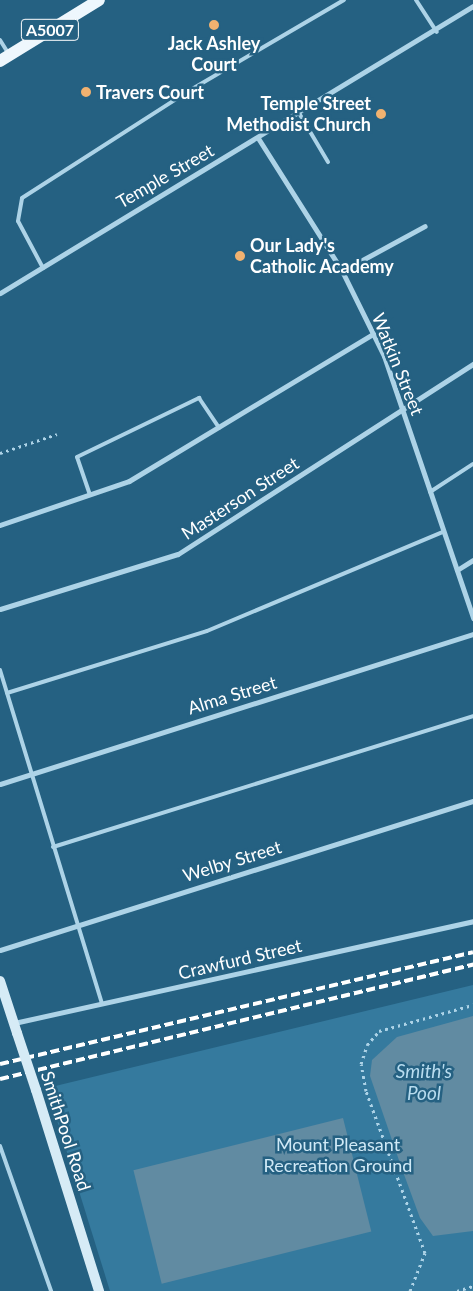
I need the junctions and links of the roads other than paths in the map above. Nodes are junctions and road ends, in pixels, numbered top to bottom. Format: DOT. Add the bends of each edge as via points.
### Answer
graph roads {
  1 [pos="99,0"];
  2 [pos="344,0"];
  3 [pos="416,0"];
  4 [pos="473,6"];
  5 [pos="437,32"];
  6 [pos="0,40"];
  7 [pos="4,58"];
  8 [pos="299,113"];
  9 [pos="258,138"];
  10 [pos="328,162"];
  11 [pos="425,226"];
  12 [pos="43,268"];
  13 [pos="342,272"];
  14 [pos="0,293"];
  15 [pos="373,334"];
  16 [pos="473,364"];
  17 [pos="402,409"];
  18 [pos="220,428"];
  19 [pos="473,464"];
  20 [pos="430,492"];
  21 [pos="90,495"];
  22 [pos="0,525"];
  23 [pos="444,532"];
  24 [pos="473,560"];
  25 [pos="457,570"];
  26 [pos="0,608"];
  27 [pos="473,618"];
  28 [pos="473,634"];
  29 [pos="0,670"];
  30 [pos="7,694"];
  31 [pos="473,716"];
  32 [pos="31,772"];
  33 [pos="0,784"];
  34 [pos="473,801"];
  35 [pos="53,846"];
  36 [pos="473,921"];
  37 [pos="77,922"];
  38 [pos="0,950"];
  39 [pos="0,981"];
  40 [pos="102,1004"];
  41 [pos="15,1028"];
  42 [pos="0,1146"];
  43 [pos="51,1291"];
  44 [pos="99,1291"];
  1 -- 7 [label="main road, A5007"];
  2 -- 12 [label="lane" via="178,97 22,198 18,221"];
  3 -- 5 [label="lane"];
  4 -- 5 [label="street, Temple Street"];
  5 -- 8 [label="street, Temple Street"];
  6 -- 7 [label="lane"];
  8 -- 9 [label="street, Temple Street"];
  8 -- 10 [label="lane"];
  9 -- 12 [label="street, Temple Street" via="132,210"];
  9 -- 13 [label="street, Watkin Street"];
  11 -- 13 [label="street"];
  12 -- 14 [label="street, Temple Street"];
  13 -- 15 [label="street, Watkin Street"];
  15 -- 17 [label="street, Watkin Street"];
  15 -- 18 [label="street"];
  16 -- 17 [label="street, Masterson Street"];
  17 -- 20 [label="street, Watkin Street"];
  17 -- 26 [label="street, Masterson Street" via="178,554"];
  18 -- 21 [label="street" via="129,481"];
  18 -- 21 [label="lane" via="199,398 78,458"];
  19 -- 20 [label="lane"];
  20 -- 23 [label="street, Watkin Street"];
  21 -- 22 [label="street"];
  23 -- 25 [label="street, Watkin Street"];
  23 -- 30 [label="lane" via="207,631"];
  24 -- 25 [label="street"];
  25 -- 27 [label="street, Watkin Street"];
  28 -- 32 [label="street, Alma Street"];
  29 -- 30 [label="lane"];
  30 -- 32 [label="lane"];
  31 -- 35 [label="lane"];
  32 -- 33 [label="street, Alma Street"];
  32 -- 35 [label="lane"];
  34 -- 37 [label="street, Welby Street"];
  35 -- 37 [label="lane"];
  36 -- 40 [label="street, Crawfurd Street"];
  37 -- 38 [label="street, Welby Street"];
  37 -- 40 [label="lane"];
  39 -- 41 [label="street, SmithPool Road"];
  40 -- 41 [label="street, Crawfurd Street"];
  41 -- 44 [label="street, SmithPool Road, bridge"];
  42 -- 43 [label="lane"];
}
